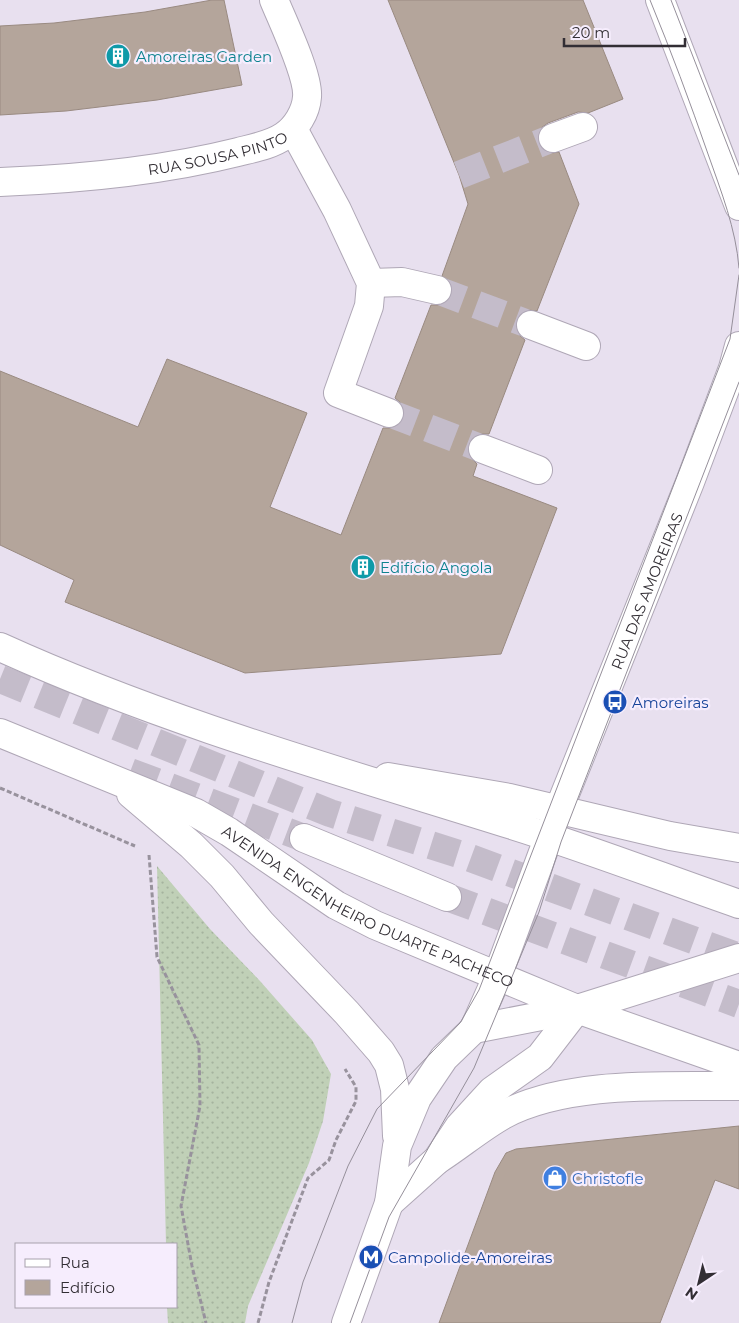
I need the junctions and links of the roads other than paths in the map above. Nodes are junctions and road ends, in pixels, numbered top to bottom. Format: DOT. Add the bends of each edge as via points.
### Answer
graph roads {
  1 [pos="274,0"];
  2 [pos="660,0"];
  3 [pos="583,127"];
  4 [pos="294,128"];
  5 [pos="553,138"];
  6 [pos="0,182"];
  7 [pos="739,206"];
  8 [pos="371,283"];
  9 [pos="437,290"];
  10 [pos="531,325"];
  11 [pos="586,346"];
  12 [pos="739,346"];
  13 [pos="389,413"];
  14 [pos="483,449"];
  15 [pos="538,470"];
  16 [pos="0,647"];
  17 [pos="0,734"];
  18 [pos="319,766"];
  19 [pos="116,782"];
  20 [pos="559,809"];
  21 [pos="549,837"];
  22 [pos="304,838"];
  23 [pos="739,848"];
  24 [pos="447,897"];
  25 [pos="739,904"];
  26 [pos="739,958"];
  27 [pos="497,977"];
  28 [pos="577,1009"];
  29 [pos="474,1029"];
  30 [pos="739,1066"];
  31 [pos="739,1086"];
  32 [pos="397,1146"];
  33 [pos="438,1160"];
  34 [pos="389,1202"];
  35 [pos="346,1323"];
  1 -- 4 [label="main road, RUA SOUSA PINTO" via="304,76 307,97"];
  2 -- 7 [label="main road"];
  3 -- 5 [label="main road"];
  4 -- 6 [label="main road, RUA SOUSA PINTO" via="270,144 208,160 115,173"];
  4 -- 8 [label="main road"];
  8 -- 9 [label="main road" via="402,282"];
  8 -- 13 [label="main road" via="369,306 338,393"];
  10 -- 11 [label="main road"];
  12 -- 20 [label="main road, RUA DAS AMOREIRAS" via="690,482"];
  14 -- 15 [label="main road"];
  16 -- 18 [label="main road" via="120,696"];
  17 -- 19 [label="main road, AVENIDA ENGENHEIRO DUARTE PACHECO"];
  18 -- 20 [label="main road"];
  18 -- 21 [label="main road"];
  19 -- 27 [label="main road, AVENIDA ENGENHEIRO DUARTE PACHECO" via="196,813 352,913"];
  19 -- 32 [label="main road" via="192,845 381,1052 389,1064 395,1089"];
  20 -- 21 [label="main road, RUA DAS AMOREIRAS"];
  20 -- 23 [label="main road" via="670,836"];
  21 -- 25 [label="main road"];
  21 -- 27 [label="main road, RUA DAS AMOREIRAS"];
  22 -- 24 [label="main road, AVENIDA ENGENHEIRO DUARTE PACHECO"];
  26 -- 28 [label="main road"];
  27 -- 28 [label="main road, AVENIDA ENGENHEIRO DUARTE PACHECO"];
  27 -- 29 [label="main road, RUA DAS AMOREIRAS"];
  28 -- 29 [label="main road"];
  28 -- 30 [label="main road, AVENIDA ENGENHEIRO DUARTE PACHECO"];
  28 -- 33 [label="main road" via="540,1056 492,1091 459,1127"];
  29 -- 32 [label="main road" via="444,1058 417,1098"];
  31 -- 33 [label="main road" via="625,1087 551,1098 504,1115"];
  32 -- 34 [label="main road"];
  33 -- 34 [label="main road"];
  34 -- 35 [label="main road"];
}
